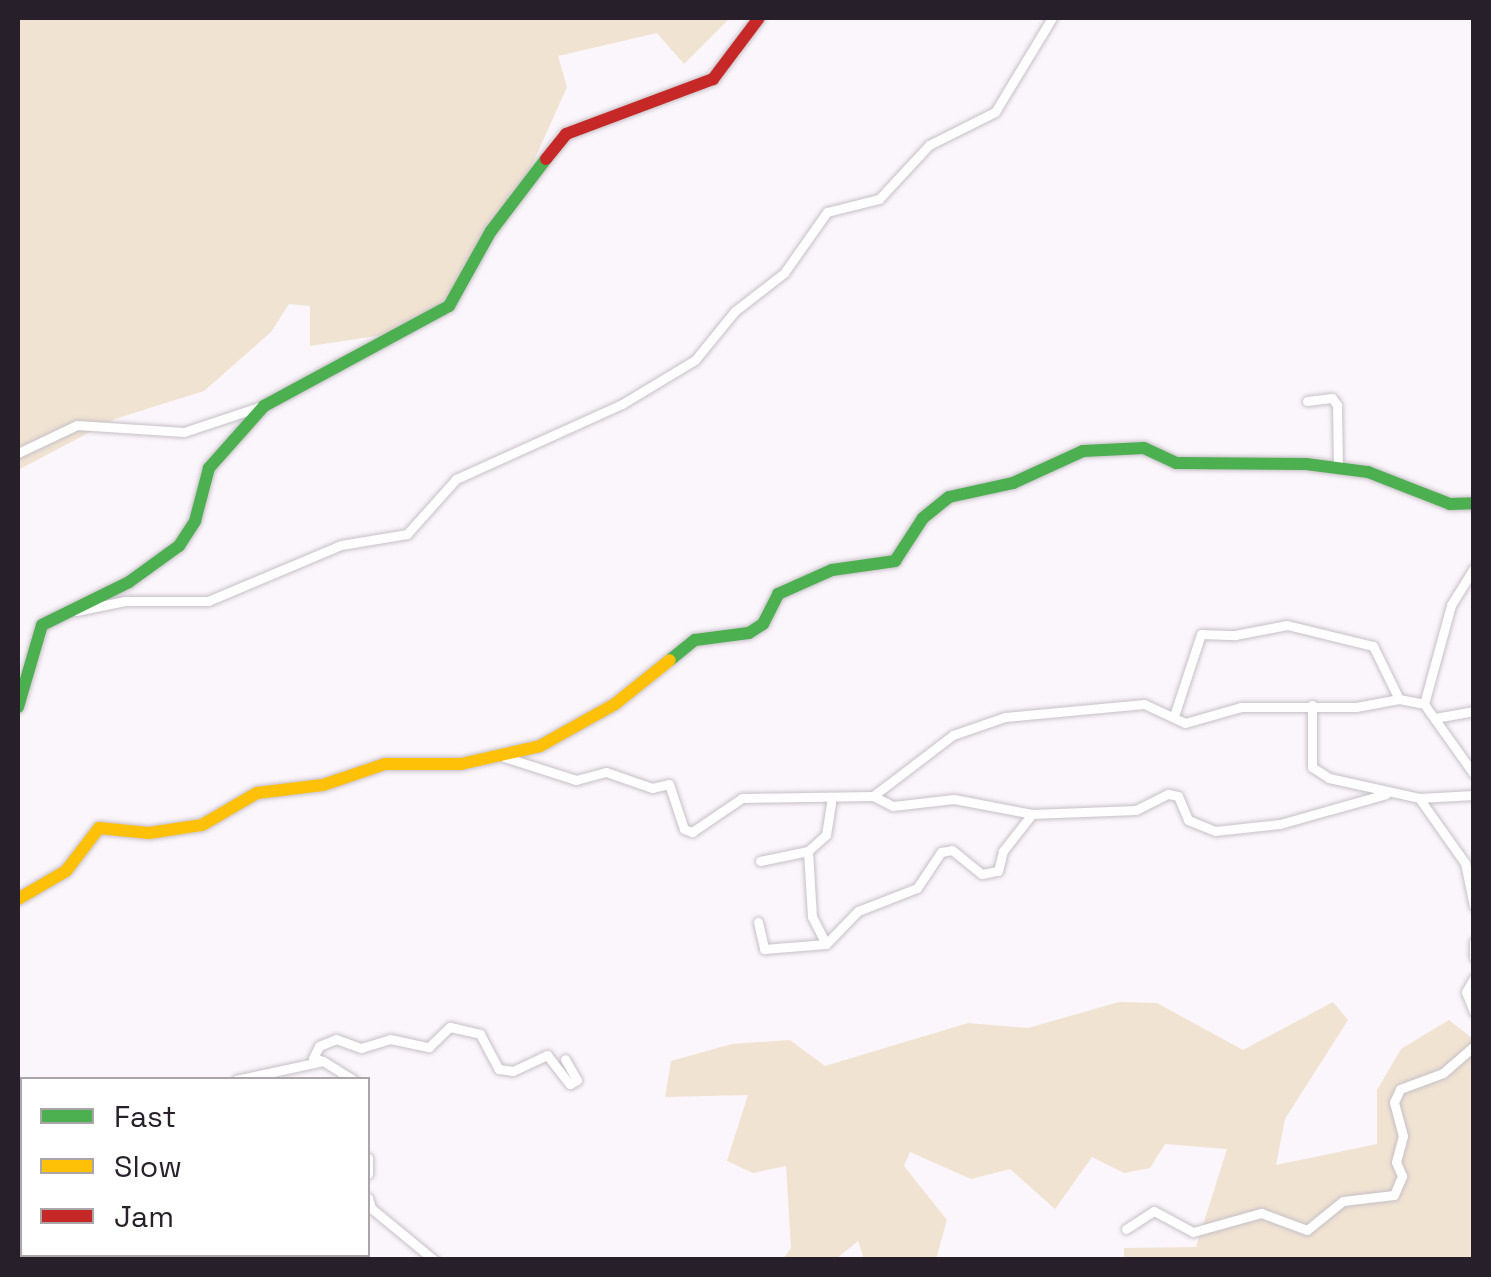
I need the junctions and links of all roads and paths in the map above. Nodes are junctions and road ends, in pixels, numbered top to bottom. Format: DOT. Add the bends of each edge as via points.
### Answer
graph roads {
  1 [pos="759,18"];
  2 [pos="1052,18"];
  3 [pos="1307,401"];
  4 [pos="264,406"];
  5 [pos="18,453"];
  6 [pos="1338,468"];
  7 [pos="1474,503"];
  8 [pos="1474,568"];
  9 [pos="58,613"];
  10 [pos="1399,699"];
  11 [pos="1424,704"];
  12 [pos="1312,705"];
  13 [pos="18,707"];
  14 [pos="1474,710"];
  15 [pos="1174,716"];
  16 [pos="1435,718"];
  17 [pos="502,756"];
  18 [pos="1474,774"];
  19 [pos="1386,794"];
  20 [pos="1474,795"];
  21 [pos="872,796"];
  22 [pos="1419,798"];
  23 [pos="831,802"];
  24 [pos="1032,814"];
  25 [pos="808,851"];
  26 [pos="760,860"];
  27 [pos="18,898"];
  28 [pos="1474,906"];
  29 [pos="758,922"];
  30 [pos="1474,942"];
  31 [pos="826,944"];
  32 [pos="1474,957"];
  33 [pos="1474,978"];
  34 [pos="1474,1012"];
  35 [pos="1474,1046"];
  36 [pos="565,1059"];
  37 [pos="322,1061"];
  38 [pos="250,1077"];
  39 [pos="348,1077"];
  40 [pos="370,1205"];
  41 [pos="1126,1228"];
  42 [pos="434,1260"];
  1 -- 4 [label="street" via="713,79 566,134 491,232 449,306"];
  2 -- 9 [label="street" via="996,112 929,145 879,199 827,212 784,274 735,311 695,360 622,404 456,480 407,534 341,545 208,601 125,601"];
  3 -- 6 [label="street" via="1332,398 1337,405"];
  4 -- 5 [label="street" via="184,432 77,425"];
  4 -- 9 [label="street" via="210,468 194,522 179,546 129,582"];
  6 -- 7 [label="street" via="1368,472 1450,504"];
  6 -- 17 [label="street" via="1176,463 1144,448 1083,451 1013,483 950,497 923,518 894,561 832,570 778,594 763,624 749,633 695,640 616,704 540,746"];
  8 -- 11 [label="street" via="1448,615"];
  9 -- 13 [label="street" via="42,624"];
  10 -- 11 [label="street"];
  10 -- 12 [label="street" via="1356,707"];
  10 -- 15 [label="street" via="1373,646 1286,625 1201,634"];
  11 -- 16 [label="street"];
  12 -- 15 [label="street" via="1241,707 1185,723"];
  12 -- 19 [label="street" via="1312,767"];
  14 -- 16 [label="street"];
  15 -- 21 [label="street" via="1144,704 1005,717 953,735"];
  16 -- 18 [label="street"];
  17 -- 23 [label="street" via="576,780 606,772 652,788 669,784 684,829 692,832 742,798"];
  17 -- 27 [label="street" via="385,764 322,786 257,793 202,825 150,833 99,828 66,871"];
  19 -- 22 [label="street"];
  19 -- 24 [label="street" via="1280,824 1216,831 1188,820 1178,796 1168,794 1136,810"];
  20 -- 22 [label="street"];
  21 -- 23 [label="street"];
  21 -- 24 [label="street" via="893,806 954,799"];
  22 -- 28 [label="street" via="1466,862"];
  23 -- 25 [label="street" via="826,836"];
  24 -- 31 [label="street" via="1003,851 998,871 982,874 952,850 940,852 917,888 858,911"];
  25 -- 26 [label="street"];
  25 -- 31 [label="street" via="812,917"];
  29 -- 31 [label="street" via="764,949"];
  30 -- 32 [label="street"];
  33 -- 34 [label="street" via="1466,992"];
  35 -- 41 [label="street" via="1443,1074 1400,1088 1394,1102 1403,1136 1396,1162 1402,1176 1394,1195 1343,1202 1308,1230 1261,1212 1193,1232 1154,1211"];
  36 -- 37 [label="street" via="577,1080 570,1084 548,1055 513,1071 499,1069 480,1034 450,1028 428,1047 390,1039 361,1048 336,1039 319,1046 314,1058"];
  37 -- 38 [label="street"];
  37 -- 39 [label="street"];
  40 -- 42 [label="street"];
}
